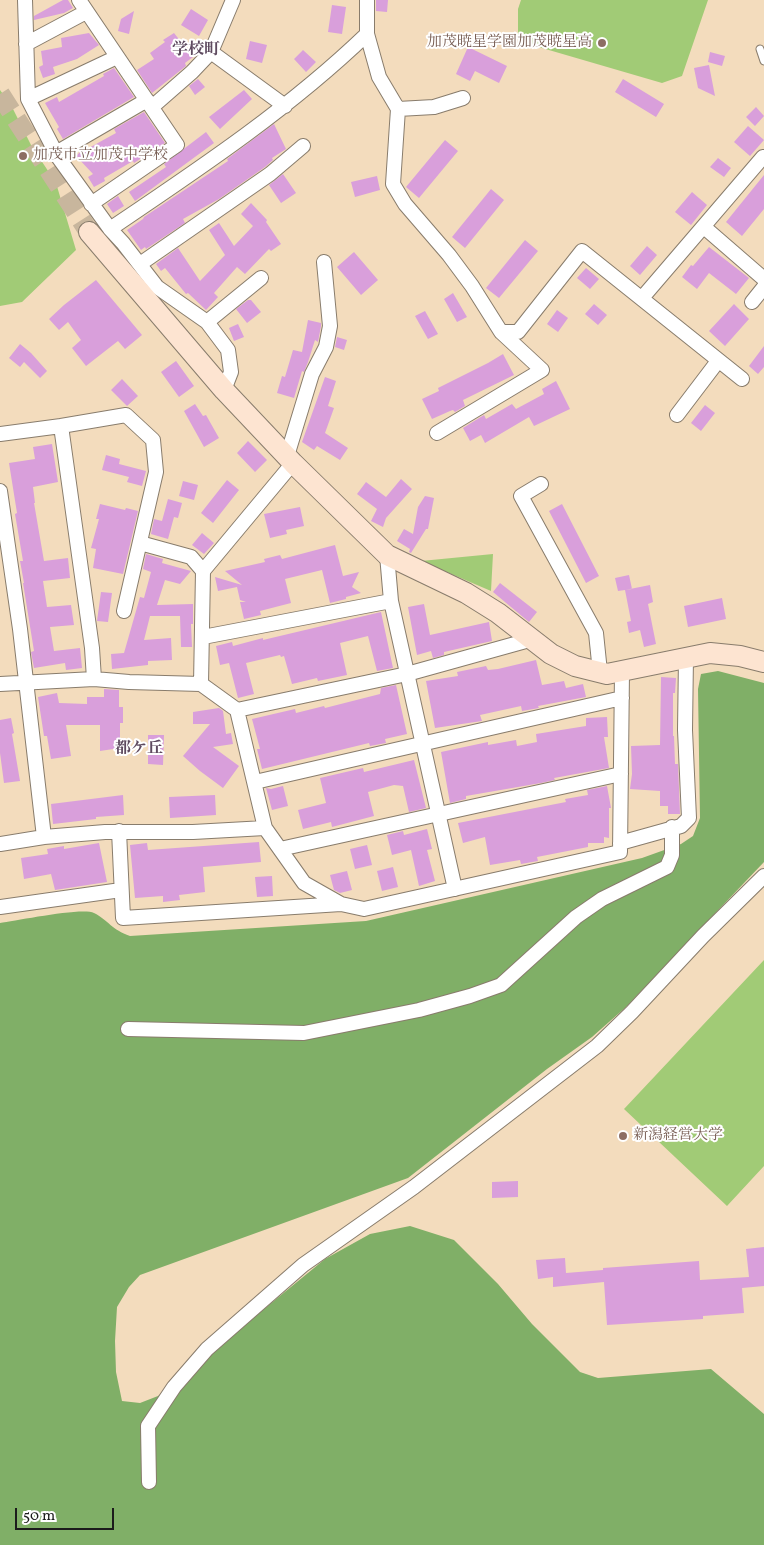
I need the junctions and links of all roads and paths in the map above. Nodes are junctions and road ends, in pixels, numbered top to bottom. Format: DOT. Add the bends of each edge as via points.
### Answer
graph roads {
  1 [pos="25,0"];
  2 [pos="79,0"];
  3 [pos="232,0"];
  4 [pos="367,0"];
  5 [pos="86,12"];
  6 [pos="367,34"];
  7 [pos="26,44"];
  8 [pos="760,49"];
  9 [pos="211,52"];
  10 [pos="118,57"];
  11 [pos="764,60"];
  12 [pos="464,98"];
  13 [pos="28,100"];
  14 [pos="150,103"];
  15 [pos="285,106"];
  16 [pos="398,109"];
  17 [pos="303,146"];
  18 [pos="56,153"];
  19 [pos="763,157"];
  20 [pos="91,204"];
  21 [pos="704,227"];
  22 [pos="110,229"];
  23 [pos="89,232"];
  24 [pos="324,262"];
  25 [pos="140,264"];
  26 [pos="261,278"];
  27 [pos="764,279"];
  28 [pos="764,287"];
  29 [pos="642,298"];
  30 [pos="752,302"];
  31 [pos="208,322"];
  32 [pos="501,332"];
  33 [pos="718,361"];
  34 [pos="742,379"];
  35 [pos="224,390"];
  36 [pos="677,415"];
  37 [pos="61,426"];
  38 [pos="437,433"];
  39 [pos="0,434"];
  40 [pos="290,460"];
  41 [pos="541,484"];
  42 [pos="0,491"];
  43 [pos="140,543"];
  44 [pos="387,555"];
  45 [pos="203,570"];
  46 [pos="391,601"];
  47 [pos="124,611"];
  48 [pos="203,638"];
  49 [pos="533,639"];
  50 [pos="686,657"];
  51 [pos="764,662"];
  52 [pos="600,672"];
  53 [pos="622,672"];
  54 [pos="407,674"];
  55 [pos="94,678"];
  56 [pos="26,681"];
  57 [pos="0,684"];
  58 [pos="201,684"];
  59 [pos="622,698"];
  60 [pos="237,710"];
  61 [pos="422,743"];
  62 [pos="621,774"];
  63 [pos="255,782"];
  64 [pos="438,813"];
  65 [pos="672,827"];
  66 [pos="265,828"];
  67 [pos="119,831"];
  68 [pos="44,837"];
  69 [pos="0,844"];
  70 [pos="620,844"];
  71 [pos="280,849"];
  72 [pos="764,876"];
  73 [pos="455,889"];
  74 [pos="121,890"];
  75 [pos="341,904"];
  76 [pos="0,907"];
  77 [pos="128,1029"];
  78 [pos="149,1482"];
  1 -- 7 [label="street"];
  2 -- 5 [label="street"];
  3 -- 9 [label="street"];
  4 -- 6 [label="street"];
  5 -- 7 [label="street"];
  5 -- 10 [label="street"];
  6 -- 15 [label="street"];
  6 -- 16 [label="street" via="378,76"];
  7 -- 13 [label="street"];
  8 -- 11 [label="lane"];
  9 -- 14 [label="street" via="192,72"];
  9 -- 15 [label="street"];
  10 -- 13 [label="street"];
  10 -- 14 [label="street"];
  12 -- 16 [label="street" via="434,107"];
  13 -- 18 [label="street"];
  14 -- 18 [label="street"];
  14 -- 20 [label="street" via="177,145"];
  15 -- 22 [label="street" via="197,171"];
  16 -- 32 [label="street" via="393,184 405,204 472,286"];
  17 -- 25 [label="street" via="270,174"];
  18 -- 20 [label="street"];
  19 -- 21 [label="street"];
  20 -- 22 [label="street"];
  21 -- 27 [label="street"];
  21 -- 29 [label="street"];
  22 -- 25 [label="street"];
  23 -- 35 [label="street"];
  24 -- 40 [label="street" via="330,326 326,347 312,374"];
  25 -- 31 [label="street" via="158,287"];
  26 -- 31 [label="street"];
  28 -- 30 [label="street"];
  29 -- 32 [label="street" via="582,251 518,332"];
  29 -- 33 [label="street"];
  31 -- 35 [label="street" via="228,350 231,372"];
  32 -- 38 [label="street" via="542,370"];
  33 -- 34 [label="street"];
  33 -- 36 [label="street"];
  35 -- 40 [label="street"];
  37 -- 39 [label="street"];
  37 -- 43 [label="street" via="126,415 152,440 156,472"];
  37 -- 55 [label="street"];
  40 -- 44 [label="street"];
  40 -- 45 [label="street"];
  41 -- 52 [label="street" via="522,496 596,633"];
  42 -- 56 [label="street"];
  43 -- 45 [label="street" via="191,557"];
  43 -- 47 [label="street"];
  44 -- 46 [label="street"];
  44 -- 49 [label="street" via="466,593"];
  45 -- 48 [label="street"];
  46 -- 48 [label="street"];
  46 -- 54 [label="street"];
  48 -- 58 [label="street"];
  49 -- 52 [label="street" via="551,654 575,666"];
  49 -- 54 [label="street"];
  50 -- 51 [label="street" via="710,653"];
  50 -- 53 [label="street"];
  50 -- 65 [label="street" via="689,818 681,826"];
  52 -- 53 [label="street"];
  53 -- 59 [label="street"];
  54 -- 60 [label="street"];
  54 -- 61 [label="street"];
  55 -- 56 [label="street"];
  55 -- 58 [label="street"];
  56 -- 57 [label="street"];
  56 -- 68 [label="street"];
  58 -- 60 [label="street"];
  59 -- 61 [label="street"];
  59 -- 62 [label="street"];
  60 -- 63 [label="street"];
  61 -- 63 [label="street"];
  61 -- 64 [label="street"];
  62 -- 64 [label="street"];
  62 -- 70 [label="street"];
  63 -- 66 [label="street"];
  64 -- 71 [label="street"];
  64 -- 73 [label="street"];
  65 -- 70 [label="street"];
  65 -- 77 [label="street" via="672,856 668,868 602,899 501,985 419,1010 304,1033"];
  66 -- 67 [label="street" via="193,832"];
  66 -- 71 [label="street"];
  67 -- 68 [label="street"];
  67 -- 74 [label="street"];
  68 -- 69 [label="street"];
  70 -- 73 [label="street" via="620,852"];
  71 -- 75 [label="street" via="304,883"];
  72 -- 78 [label="street" via="597,1046 414,1187 303,1265 207,1349 174,1387 148,1426"];
  73 -- 75 [label="street" via="364,909"];
  74 -- 75 [label="street" via="122,918"];
  74 -- 76 [label="street"];
}
